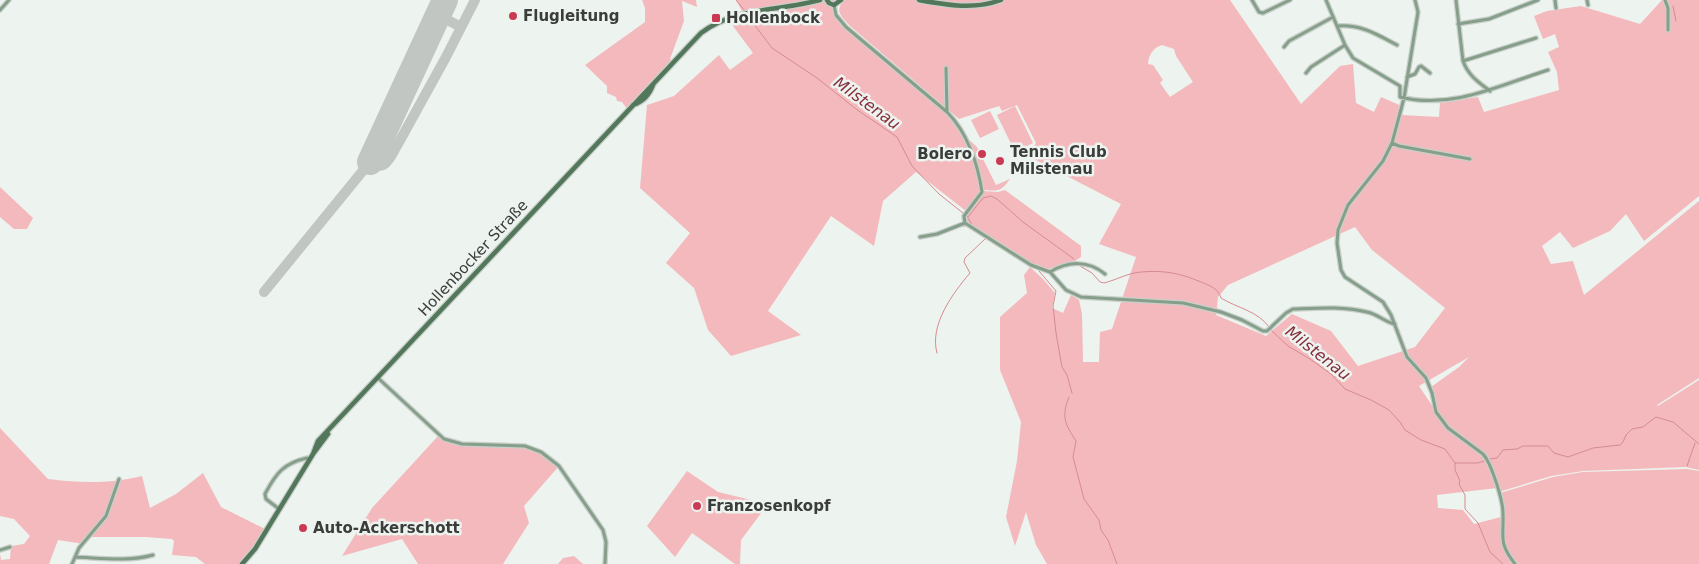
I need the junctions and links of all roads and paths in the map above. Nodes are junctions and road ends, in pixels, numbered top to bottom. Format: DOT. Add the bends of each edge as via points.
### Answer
graph roads {
  1 [pos="9,0"];
  2 [pos="820,0"];
  3 [pos="827,0"];
  4 [pos="841,0"];
  5 [pos="919,0"];
  6 [pos="1001,0"];
  7 [pos="1252,0"];
  8 [pos="1290,0"];
  9 [pos="1326,0"];
  10 [pos="1415,0"];
  11 [pos="1456,0"];
  12 [pos="1518,0"];
  13 [pos="1538,0"];
  14 [pos="1555,0"];
  15 [pos="1587,0"];
  16 [pos="1665,0"];
  17 [pos="834,4"];
  18 [pos="1588,5"];
  19 [pos="1520,7"];
  20 [pos="1556,8"];
  21 [pos="0,10"];
  22 [pos="1333,17"];
  23 [pos="1458,24"];
  24 [pos="1338,26"];
  25 [pos="1668,30"];
  26 [pos="1536,38"];
  27 [pos="1345,44"];
  28 [pos="1397,45"];
  29 [pos="1284,47"];
  30 [pos="1463,61"];
  31 [pos="946,68"];
  32 [pos="1548,70"];
  33 [pos="1306,73"];
  34 [pos="1430,73"];
  35 [pos="1407,77"];
  36 [pos="1490,91"];
  37 [pos="1404,98"];
  38 [pos="947,112"];
  39 [pos="1392,143"];
  40 [pos="1470,158"];
  41 [pos="965,223"];
  42 [pos="920,237"];
  43 [pos="1050,272"];
  44 [pos="1105,274"];
  45 [pos="1396,324"];
  46 [pos="378,378"];
  47 [pos="310,460"];
  48 [pos="119,479"];
  49 [pos="279,509"];
  50 [pos="10,547"];
  51 [pos="0,550"];
  52 [pos="153,555"];
  53 [pos="75,557"];
  54 [pos="246,563"];
  55 [pos="72,564"];
  56 [pos="605,564"];
  57 [pos="1515,564"];
  1 -- 21 [label="street"];
  2 -- 46 [label="main road, Hollenbocker Straße" via="746,13 720,21 701,33"];
  3 -- 17 [label="main road"];
  4 -- 17 [label="main road"];
  5 -- 6 [label="main road" via="967,6"];
  7 -- 8 [label="street" via="1263,13"];
  9 -- 22 [label="street"];
  10 -- 35 [label="street" via="1418,12"];
  11 -- 23 [label="street"];
  12 -- 19 [label="street"];
  13 -- 19 [label="street"];
  14 -- 20 [label="street"];
  15 -- 18 [label="street"];
  16 -- 25 [label="street"];
  17 -- 38 [label="street" via="836,15 846,27"];
  19 -- 23 [label="street"];
  22 -- 24 [label="street"];
  22 -- 29 [label="street" via="1289,41"];
  23 -- 30 [label="street"];
  24 -- 27 [label="street"];
  24 -- 28 [label="street" via="1350,25 1371,31"];
  26 -- 30 [label="street"];
  27 -- 33 [label="street"];
  27 -- 37 [label="street" via="1353,58 1400,86 1400,98"];
  30 -- 36 [label="street" via="1473,78"];
  31 -- 38 [label="street"];
  32 -- 36 [label="street"];
  34 -- 35 [label="street" via="1421,66 1415,74"];
  35 -- 37 [label="street"];
  36 -- 37 [label="street" via="1448,100"];
  37 -- 39 [label="street"];
  38 -- 41 [label="street" via="973,155 981,182 982,193 964,216"];
  39 -- 40 [label="street"];
  39 -- 45 [label="street" via="1383,161 1348,205 1338,230 1337,243 1345,277 1382,302"];
  41 -- 42 [label="street"];
  41 -- 43 [label="street" via="1029,264"];
  43 -- 44 [label="street" via="1074,262"];
  43 -- 45 [label="street" via="1066,290 1081,297 1183,302 1221,312 1263,331 1290,310 1316,308 1368,312"];
  45 -- 57 [label="street" via="1407,357 1426,378 1436,412 1448,428 1482,454 1489,464 1502,503 1502,540"];
  46 -- 47 [label="main road, Hollenbocker Straße" via="332,428"];
  46 -- 56 [label="street" via="444,439 462,444 525,446 552,460 603,530"];
  47 -- 49 [label="main road, Hollenbocker Straße"];
  47 -- 49 [label="street" via="296,461 283,467 270,484 266,499"];
  48 -- 53 [label="street" via="106,516"];
  49 -- 54 [label="main road, Hollenbocker Straße"];
  50 -- 51 [label="street"];
  52 -- 53 [label="street" via="122,559"];
  53 -- 55 [label="street"];
}
